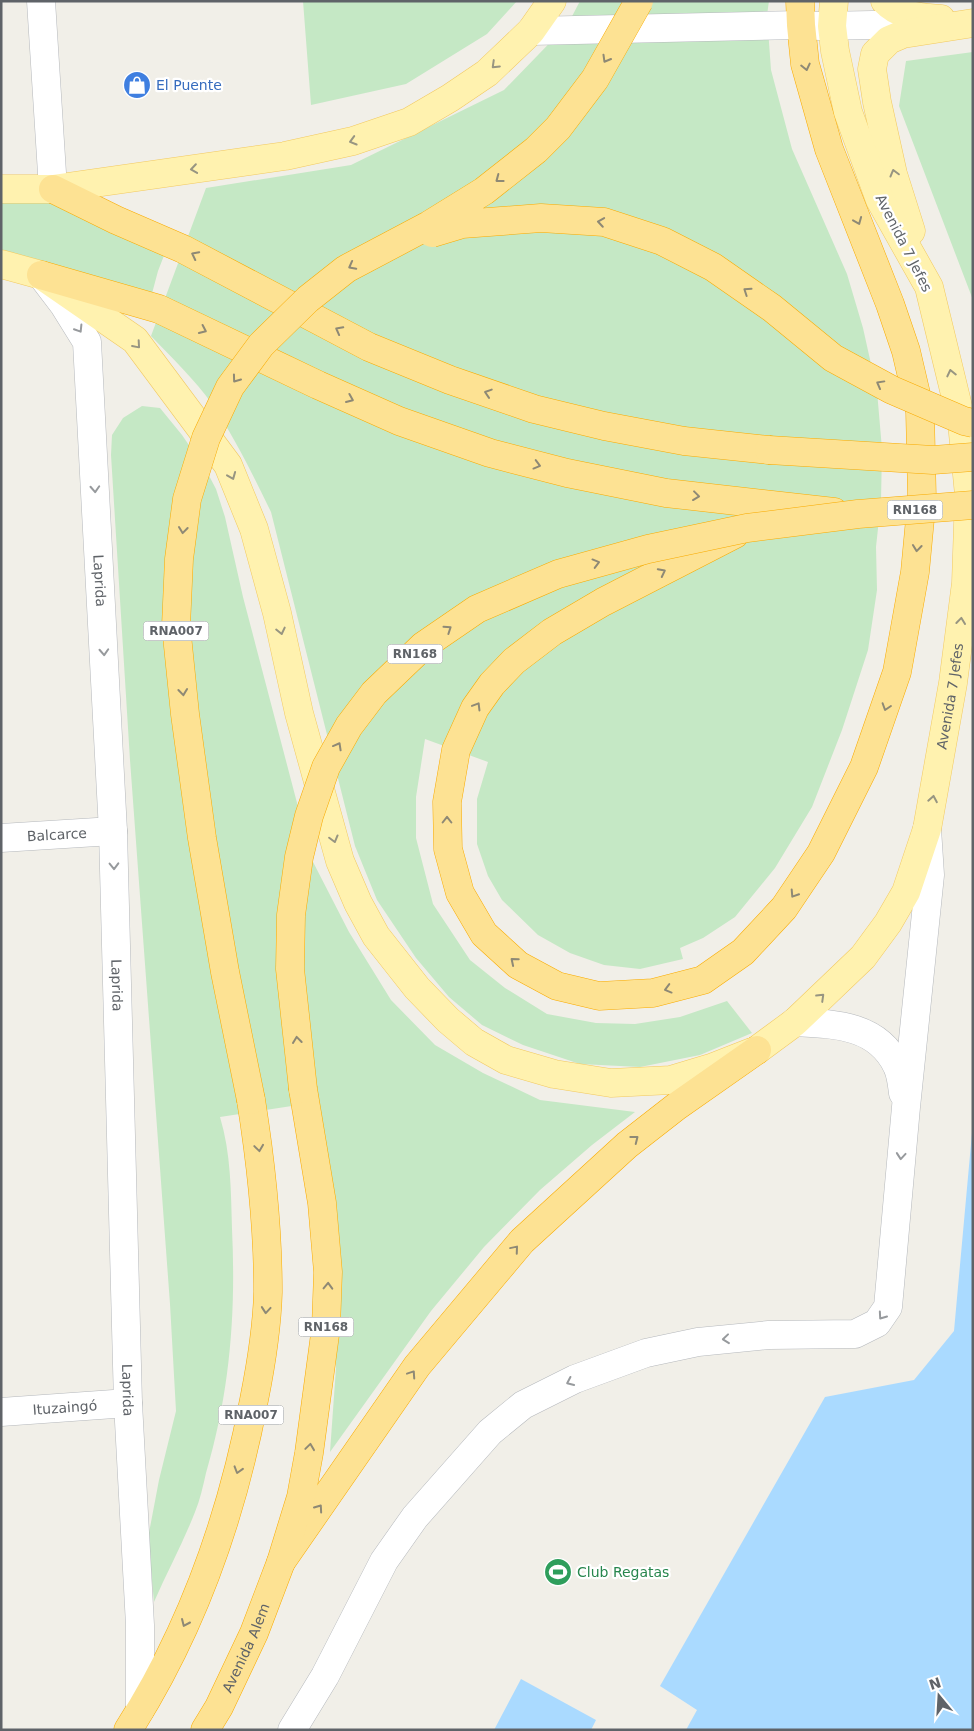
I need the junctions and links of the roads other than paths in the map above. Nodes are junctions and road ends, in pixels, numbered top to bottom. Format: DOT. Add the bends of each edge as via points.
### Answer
graph roads {
  1 [pos="42,1"];
  2 [pos="552,1"];
  3 [pos="639,1"];
  4 [pos="885,1"];
  5 [pos="800,13"];
  6 [pos="833,14"];
  7 [pos="973,23"];
  8 [pos="531,31"];
  9 [pos="1,189"];
  10 [pos="54,189"];
  11 [pos="395,244"];
  12 [pos="1,264"];
  13 [pos="41,275"];
  14 [pos="929,287"];
  15 [pos="973,423"];
  16 [pos="973,457"];
  17 [pos="973,505"];
  18 [pos="858,514"];
  19 [pos="748,528"];
  20 [pos="927,829"];
  21 [pos="113,831"];
  22 [pos="1,838"];
  23 [pos="795,1022"];
  24 [pos="757,1050"];
  25 [pos="906,1107"];
  26 [pos="128,1403"];
  27 [pos="1,1412"];
  28 [pos="281,1562"];
  29 [pos="134,1720"];
  30 [pos="205,1730"];
  31 [pos="292,1730"];
  1 -- 10 [label="street"];
  2 -- 8 [label="main road"];
  3 -- 11 [label="highway, one-way, bridge" via="595,79 558,128 536,150 484,191"];
  4 -- 7 [label="main road" via="891,8 915,17"];
  5 -- 6 [label="street"];
  5 -- 8 [label="street"];
  5 -- 19 [label="highway, one-way, bridge" via="805,64 829,149 890,304 906,351 920,411 922,498 915,572 897,672 864,767 820,853 784,908 743,952 703,980 653,993 599,996 557,986 518,965 484,934 460,894 448,849 447,802 456,750 475,708 492,684 514,661 552,632 603,602"];
  6 -- 7 [label="street"];
  6 -- 14 [label="main road, Avenida 7 Jefes" via="835,51 848,112 880,200"];
  14 -- 7 [label="main road, one-way" via="893,174 872,69 875,54 889,40 916,30"];
  8 -- 10 [label="main road, one-way" via="487,73 450,98 410,122 353,141 285,156"];
  9 -- 10 [label="main road"];
  16 -- 10 [label="highway, one-way, bridge" via="933,460 769,450 684,441 534,409 450,380 369,346 183,250"];
  15 -- 11 [label="highway, one-way, bridge" via="892,390 833,358 772,308 713,267 662,241 604,222 541,218 462,224"];
  11 -- 29 [label="highway, RNA007, one-way, bridge" via="346,269 308,299 261,345 230,387 206,438 186,499 176,626 184,704 202,838 260,1151 268,1293 262,1360 246,1444 211,1563 183,1628"];
  12 -- 13 [label="main road, Avenida 7 Jefes"];
  13 -- 18 [label="highway, one-way, bridge" via="159,309 363,405 490,453 666,493"];
  13 -- 21 [label="street, Laprida, one-way" via="87,342"];
  13 -- 24 [label="main road, Avenida 7 Jefes, one-way" via="134,340 228,465 254,529 299,713 340,861 376,936 417,988 474,1042 506,1060 554,1074 611,1083 671,1080"];
  20 -- 14 [label="main road, Avenida 7 Jefes, one-way" via="953,683 966,583 969,495 962,423"];
  17 -- 18 [label="highway, RN168, bridge"];
  18 -- 19 [label="highway, RN168, bridge"];
  28 -- 19 [label="highway, RN168, one-way, bridge" via="310,1453 326,1327 328,1272 322,1203 303,1089 290,969 291,915 299,857 326,767 349,726 374,693 423,646 477,609 558,574 648,549"];
  23 -- 20 [label="main road, Avenida 7 Jefes, one-way" via="863,957 888,923 906,892"];
  20 -- 25 [label="street" via="930,875"];
  21 -- 22 [label="street, Balcarce"];
  21 -- 26 [label="street, Laprida, one-way"];
  23 -- 24 [label="main road, Avenida 7 Jefes"];
  23 -- 25 [label="street" via="849,1027 874,1038 898,1067"];
  28 -- 24 [label="highway, one-way" via="417,1366 522,1241 627,1145"];
  25 -- 31 [label="street, one-way" via="888,1307 877,1322 855,1334 769,1334 698,1342 646,1353 575,1379 523,1405 490,1432 410,1524 384,1561 325,1676"];
  26 -- 27 [label="street, Ituzaingó"];
  26 -- 29 [label="street, Laprida" via="140,1625"];
  28 -- 30 [label="highway, Avenida Alem" via="254,1633 220,1707"];
}
